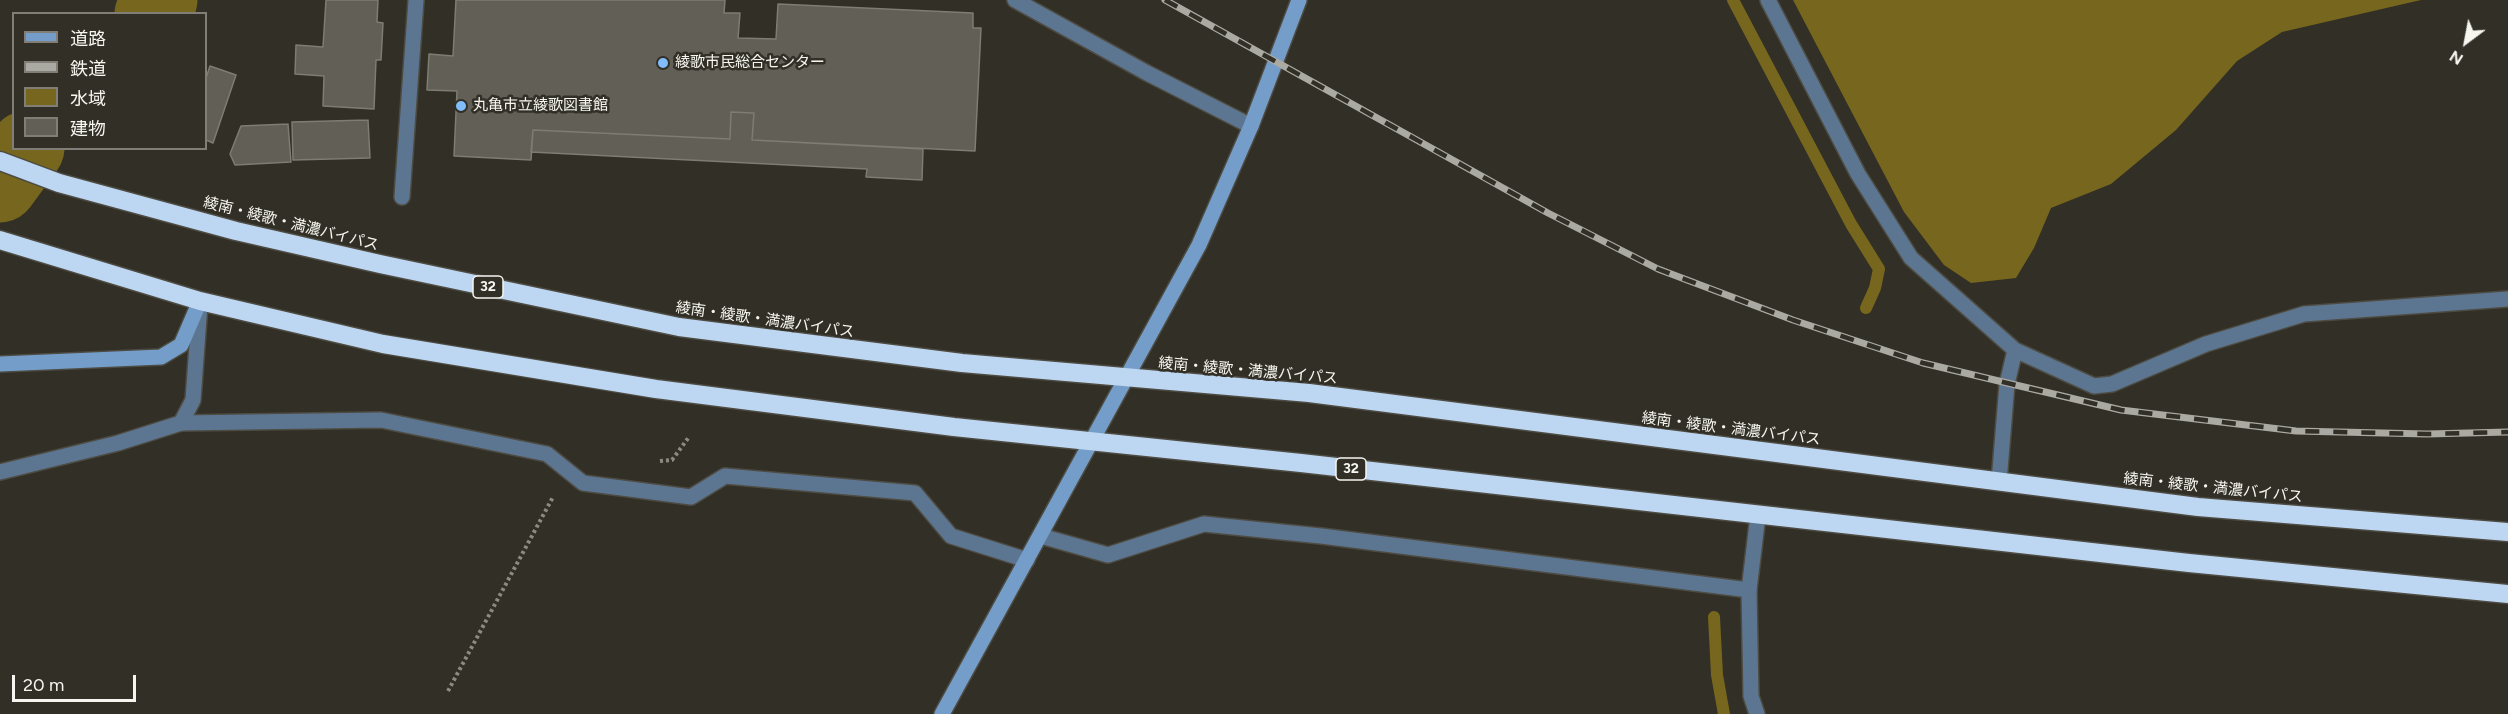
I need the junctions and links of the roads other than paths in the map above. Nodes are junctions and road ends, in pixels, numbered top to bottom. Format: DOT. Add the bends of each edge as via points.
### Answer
graph roads {
  1 [pos="416,0"];
  2 [pos="1015,0"];
  3 [pos="1299,0"];
  4 [pos="1768,0"];
  5 [pos="1251,126"];
  6 [pos="0,161"];
  7 [pos="402,197"];
  8 [pos="7,242"];
  9 [pos="2508,299"];
  10 [pos="200,301"];
  11 [pos="2015,350"];
  12 [pos="0,364"];
  13 [pos="1128,377"];
  14 [pos="181,423"];
  15 [pos="1093,441"];
  16 [pos="0,471"];
  17 [pos="1999,482"];
  18 [pos="1758,515"];
  19 [pos="2508,532"];
  20 [pos="1041,536"];
  21 [pos="1027,560"];
  22 [pos="1749,590"];
  23 [pos="2508,594"];
  24 [pos="942,714"];
  25 [pos="1757,714"];
  1 -- 7 [label="street"];
  2 -- 5 [label="street"];
  3 -- 5 [label="street"];
  4 -- 11 [label="street" via="1858,174 1911,258"];
  5 -- 13 [label="street" via="1199,245"];
  6 -- 13 [label="highway, 綾南・綾歌・満濃バイパス / 32" via="59,183 236,231 679,327 962,363"];
  8 -- 10 [label="highway, 32"];
  9 -- 11 [label="street" via="2304,314 2206,344 2112,384 2094,386"];
  10 -- 12 [label="street" via="180,345 161,357"];
  10 -- 14 [label="street" via="193,400"];
  10 -- 15 [label="highway, 32" via="383,344 656,389"];
  11 -- 17 [label="street" via="2007,384"];
  13 -- 15 [label="street"];
  13 -- 17 [label="highway, 綾南・綾歌・満濃バイパス / 32" via="1309,393"];
  14 -- 16 [label="street" via="118,443"];
  14 -- 21 [label="street" via="381,420 547,454 584,483 691,497 724,476 915,493 951,536"];
  15 -- 18 [label="highway, 32"];
  15 -- 20 [label="street"];
  17 -- 19 [label="highway, 綾南・綾歌・満濃バイパス / 32" via="2198,507"];
  18 -- 22 [label="street"];
  18 -- 23 [label="highway, 32"];
  20 -- 21 [label="street"];
  20 -- 22 [label="street" via="1108,555 1204,524"];
  21 -- 24 [label="street"];
  22 -- 25 [label="street" via="1751,696"];
}
